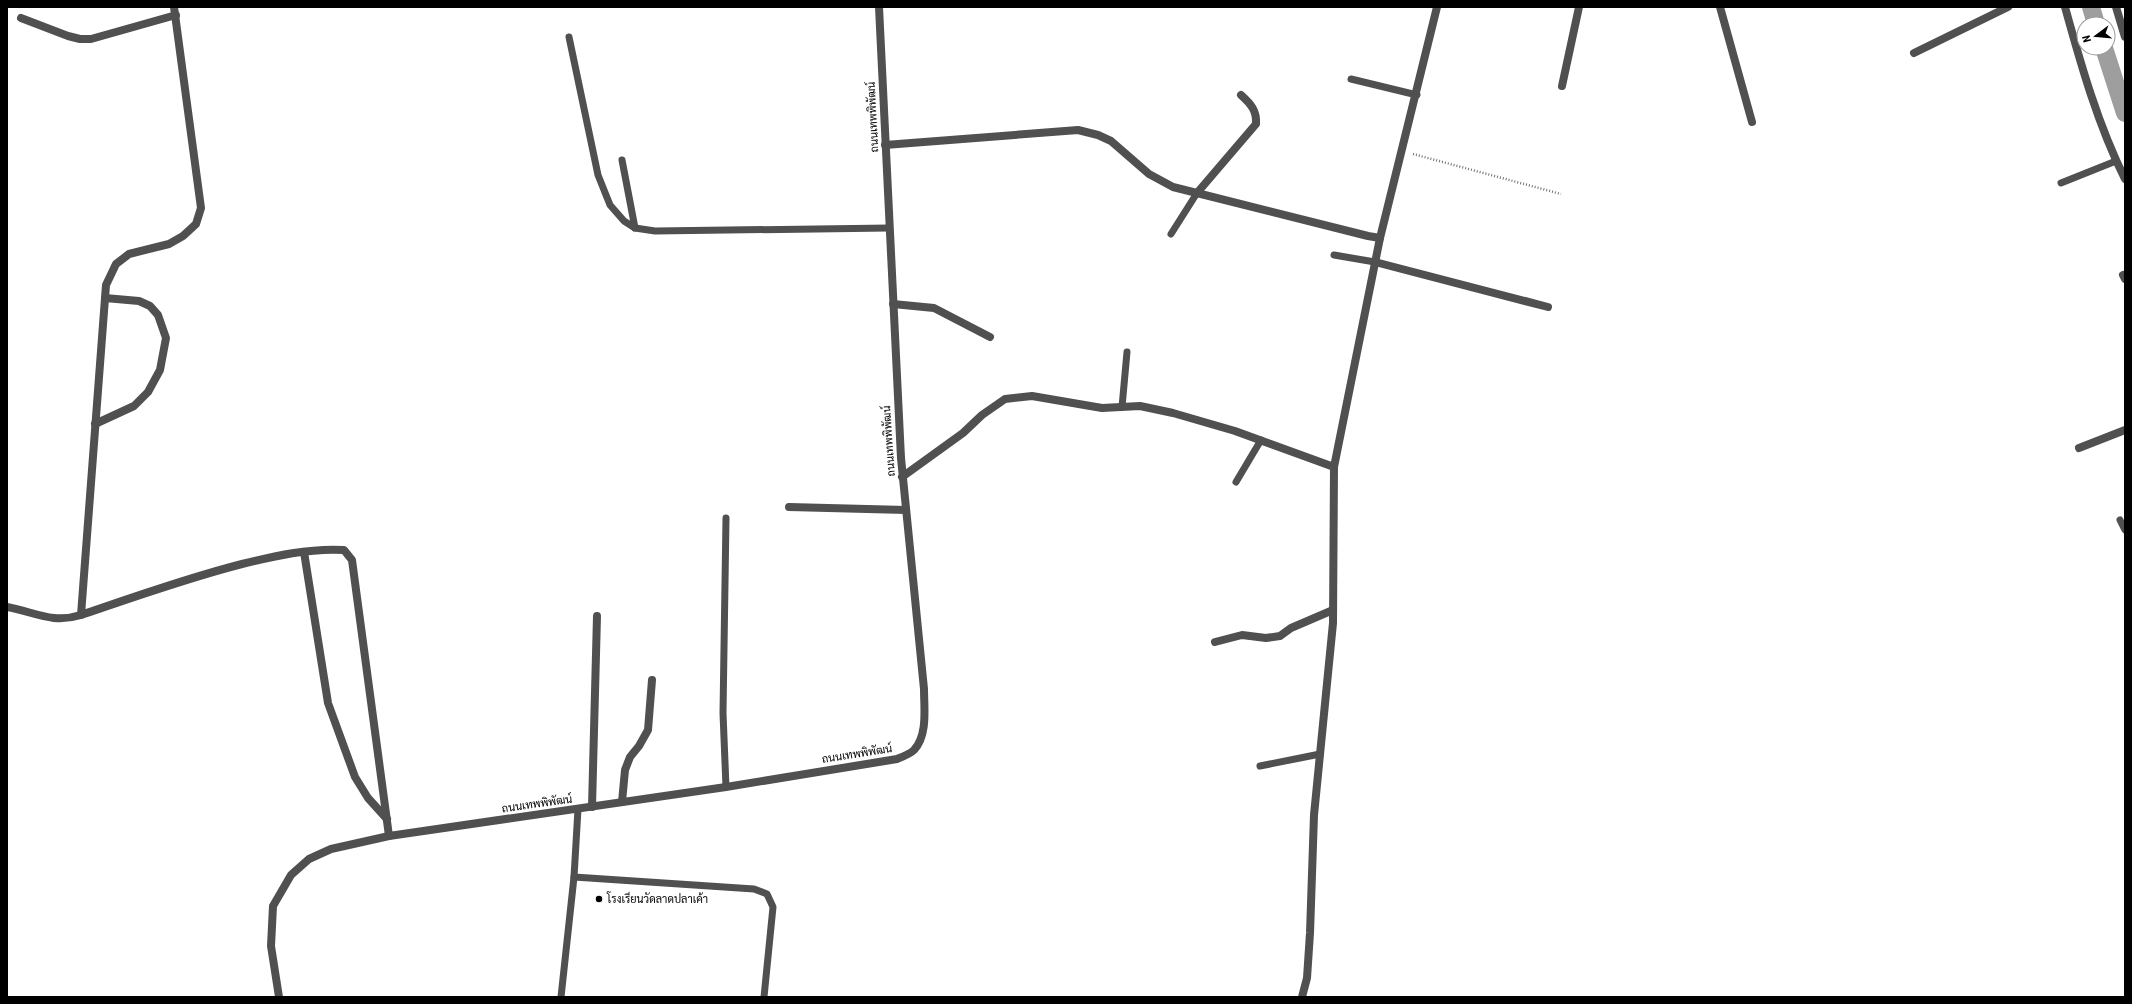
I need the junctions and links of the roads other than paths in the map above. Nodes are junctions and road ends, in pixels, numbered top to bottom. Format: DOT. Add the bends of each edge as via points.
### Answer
graph roads {
  1 [pos="879,7"];
  2 [pos="1437,7"];
  3 [pos="1579,7"];
  4 [pos="1720,7"];
  5 [pos="2008,7"];
  6 [pos="2065,7"];
  7 [pos="2116,7"];
  8 [pos="175,11"];
  9 [pos="20,18"];
  10 [pos="569,36"];
  11 [pos="2125,37"];
  12 [pos="1914,53"];
  13 [pos="1351,79"];
  14 [pos="1562,86"];
  15 [pos="1241,95"];
  16 [pos="1416,95"];
  17 [pos="1752,122"];
  18 [pos="885,145"];
  19 [pos="622,160"];
  20 [pos="2116,161"];
  21 [pos="2125,179"];
  22 [pos="2061,183"];
  23 [pos="1197,193"];
  24 [pos="635,228"];
  25 [pos="889,228"];
  26 [pos="1171,234"];
  27 [pos="1380,238"];
  28 [pos="1334,255"];
  29 [pos="1375,262"];
  30 [pos="105,298"];
  31 [pos="893,304"];
  32 [pos="1548,307"];
  33 [pos="990,337"];
  34 [pos="1127,352"];
  35 [pos="1122,407"];
  36 [pos="95,424"];
  37 [pos="2125,430"];
  38 [pos="1261,440"];
  39 [pos="2079,448"];
  40 [pos="1334,467"];
  41 [pos="902,477"];
  42 [pos="1236,482"];
  43 [pos="789,507"];
  44 [pos="906,510"];
  45 [pos="726,518"];
  46 [pos="2120,520"];
  47 [pos="2125,530"];
  48 [pos="304,552"];
  49 [pos="7,607"];
  50 [pos="1333,610"];
  51 [pos="81,615"];
  52 [pos="597,616"];
  53 [pos="1215,642"];
  54 [pos="652,680"];
  55 [pos="1320,754"];
  56 [pos="1260,766"];
  57 [pos="726,787"];
  58 [pos="622,802"];
  59 [pos="592,807"];
  60 [pos="578,809"];
  61 [pos="387,819"];
  62 [pos="389,836"];
  63 [pos="574,877"];
  64 [pos="279,997"];
  65 [pos="560,997"];
  66 [pos="764,997"];
  67 [pos="1302,997"];
  1 -- 18 [label="street, ถนนเทพพิพัฒน์"];
  2 -- 16 [label="street"];
  3 -- 14 [label="street"];
  4 -- 17 [label="street"];
  5 -- 12 [label="street"];
  6 -- 20 [label="street" via="2080,61"];
  7 -- 11 [label="street"];
  8 -- 9 [label="street" via="91,39 80,39"];
  8 -- 30 [label="street" via="201,208 196,224 183,236 169,244 129,254 116,264 106,284"];
  10 -- 24 [label="lane" via="598,175 610,205 624,221"];
  13 -- 16 [label="lane"];
  15 -- 23 [label="street" via="1252,105 1257,115 1256,124"];
  16 -- 27 [label="street"];
  18 -- 23 [label="street" via="1078,130 1111,141 1149,174 1167,184"];
  18 -- 25 [label="street, ถนนเทพพิพัฒน์"];
  19 -- 24 [label="lane"];
  20 -- 21 [label="street"];
  20 -- 22 [label="lane"];
  23 -- 26 [label="lane"];
  23 -- 27 [label="street"];
  24 -- 25 [label="lane" via="655,231"];
  25 -- 31 [label="street, ถนนเทพพิพัฒน์"];
  27 -- 29 [label="street"];
  28 -- 29 [label="lane"];
  29 -- 32 [label="street"];
  29 -- 40 [label="street"];
  30 -- 36 [label="street"];
  30 -- 36 [label="street" via="139,301 150,306 158,315 166,338 160,370 148,392 134,406"];
  31 -- 33 [label="street" via="934,308"];
  31 -- 41 [label="street, ถนนเทพพิพัฒน์"];
  34 -- 35 [label="lane"];
  35 -- 38 [label="street" via="1140,406 1173,413"];
  35 -- 41 [label="street" via="1102,408 1032,396 1005,399"];
  36 -- 51 [label="street"];
  37 -- 39 [label="street"];
  38 -- 40 [label="street"];
  38 -- 42 [label="lane"];
  40 -- 50 [label="street"];
  41 -- 44 [label="street, ถนนเทพพิพัฒน์"];
  43 -- 44 [label="street"];
  44 -- 57 [label="street, ถนนเทพพิพัฒน์" via="924,689 921,740 914,751 897,759"];
  45 -- 57 [label="lane" via="723,713"];
  46 -- 47 [label="lane"];
  48 -- 51 [label="street" via="277,555 205,574"];
  48 -- 61 [label="street" via="328,703 355,777 368,798"];
  48 -- 61 [label="street" via="344,550 352,560"];
  49 -- 51 [label="street" via="59,619"];
  50 -- 53 [label="street" via="1291,628 1280,636 1266,638 1242,635"];
  50 -- 55 [label="street"];
  52 -- 59 [label="street"];
  54 -- 58 [label="street" via="648,730 630,756 625,770"];
  55 -- 56 [label="lane"];
  55 -- 67 [label="street" via="1314,815 1307,978"];
  57 -- 58 [label="street, ถนนเทพพิพัฒน์"];
  58 -- 59 [label="street, ถนนเทพพิพัฒน์"];
  59 -- 60 [label="street, ถนนเทพพิพัฒน์"];
  60 -- 62 [label="street, ถนนเทพพิพัฒน์"];
  60 -- 63 [label="lane"];
  61 -- 62 [label="street"];
  62 -- 64 [label="street, ถนนเทพพิพัฒน์" via="331,849 310,859 291,875 273,906 271,946"];
  63 -- 65 [label="lane"];
  63 -- 66 [label="lane" via="754,889 766,894 773,907"];
}
